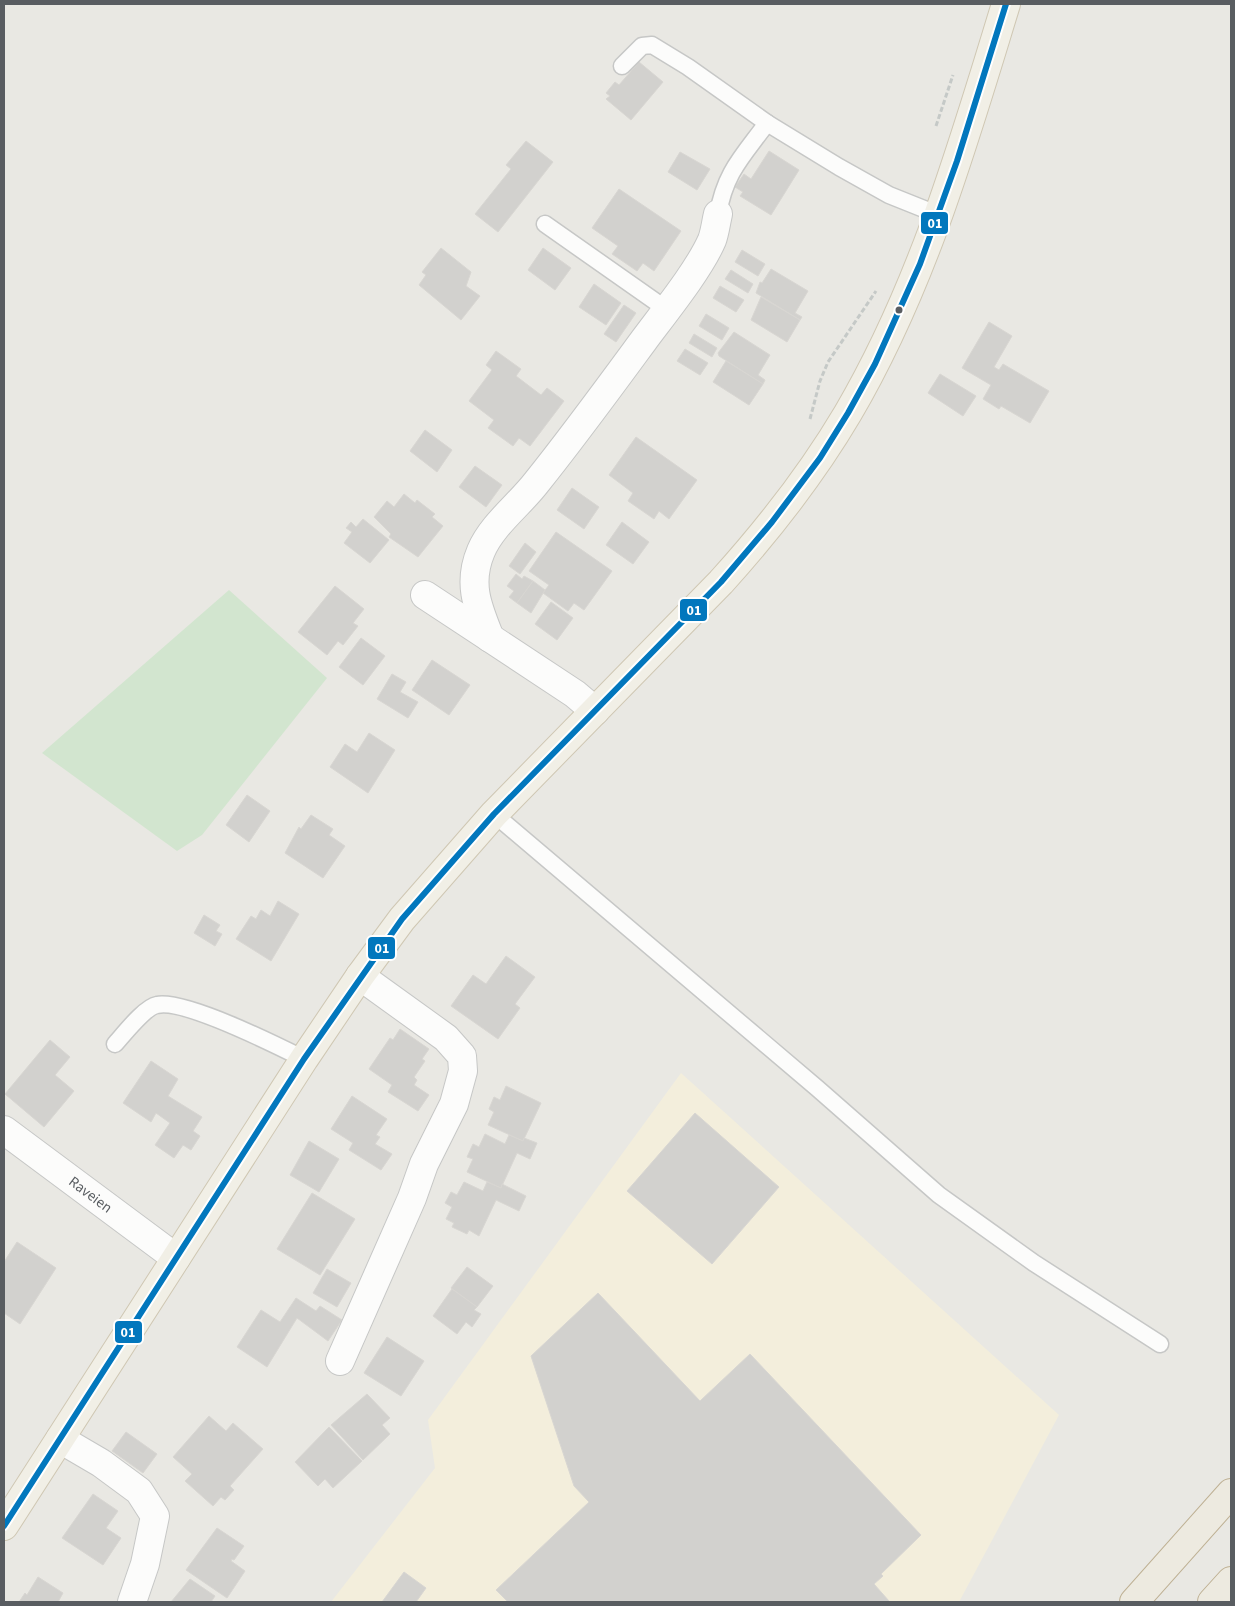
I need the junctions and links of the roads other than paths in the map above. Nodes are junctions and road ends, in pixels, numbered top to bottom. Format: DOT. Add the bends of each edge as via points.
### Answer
graph roads {
  1 [pos="1006,4"];
  2 [pos="622,66"];
  3 [pos="767,123"];
  4 [pos="718,214"];
  5 [pos="940,216"];
  6 [pos="545,224"];
  7 [pos="666,309"];
  8 [pos="425,595"];
  9 [pos="490,638"];
  10 [pos="594,711"];
  11 [pos="494,814"];
  12 [pos="360,976"];
  13 [pos="115,1044"];
  14 [pos="304,1059"];
  15 [pos="4,1130"];
  16 [pos="176,1258"];
  17 [pos="1160,1344"];
  18 [pos="340,1361"];
  19 [pos="60,1439"];
  20 [pos="1231,1493"];
  21 [pos="4,1526"];
  22 [pos="1231,1581"];
  23 [pos="132,1602"];
  24 [pos="1134,1602"];
  25 [pos="1212,1602"];
  1 -- 5 [label="main road"];
  2 -- 3 [label="lane" via="642,46 652,45"];
  3 -- 4 [label="lane" via="728,175"];
  3 -- 5 [label="lane" via="890,195"];
  4 -- 7 [label="street" via="712,239 703,257"];
  5 -- 10 [label="main road" via="885,344 814,466 744,557"];
  6 -- 7 [label="lane"];
  7 -- 9 [label="street" via="598,403 535,485 492,533 481,551 474,576 475,602"];
  8 -- 9 [label="street"];
  9 -- 10 [label="street" via="575,694"];
  10 -- 11 [label="main road"];
  11 -- 12 [label="main road" via="402,919"];
  11 -- 17 [label="lane" via="939,1195 1034,1263"];
  12 -- 14 [label="main road"];
  12 -- 18 [label="street" via="446,1038 462,1056 463,1071 454,1104 424,1164"];
  13 -- 14 [label="lane" via="148,1010 156,1005 172,1004 256,1035"];
  14 -- 16 [label="main road"];
  15 -- 16 [label="street, Raveien"];
  16 -- 19 [label="main road"];
  19 -- 21 [label="main road"];
  19 -- 23 [label="street" via="139,1491 155,1516 145,1564"];
  20 -- 24 [label="highway"];
  22 -- 25 [label="highway"];
}
